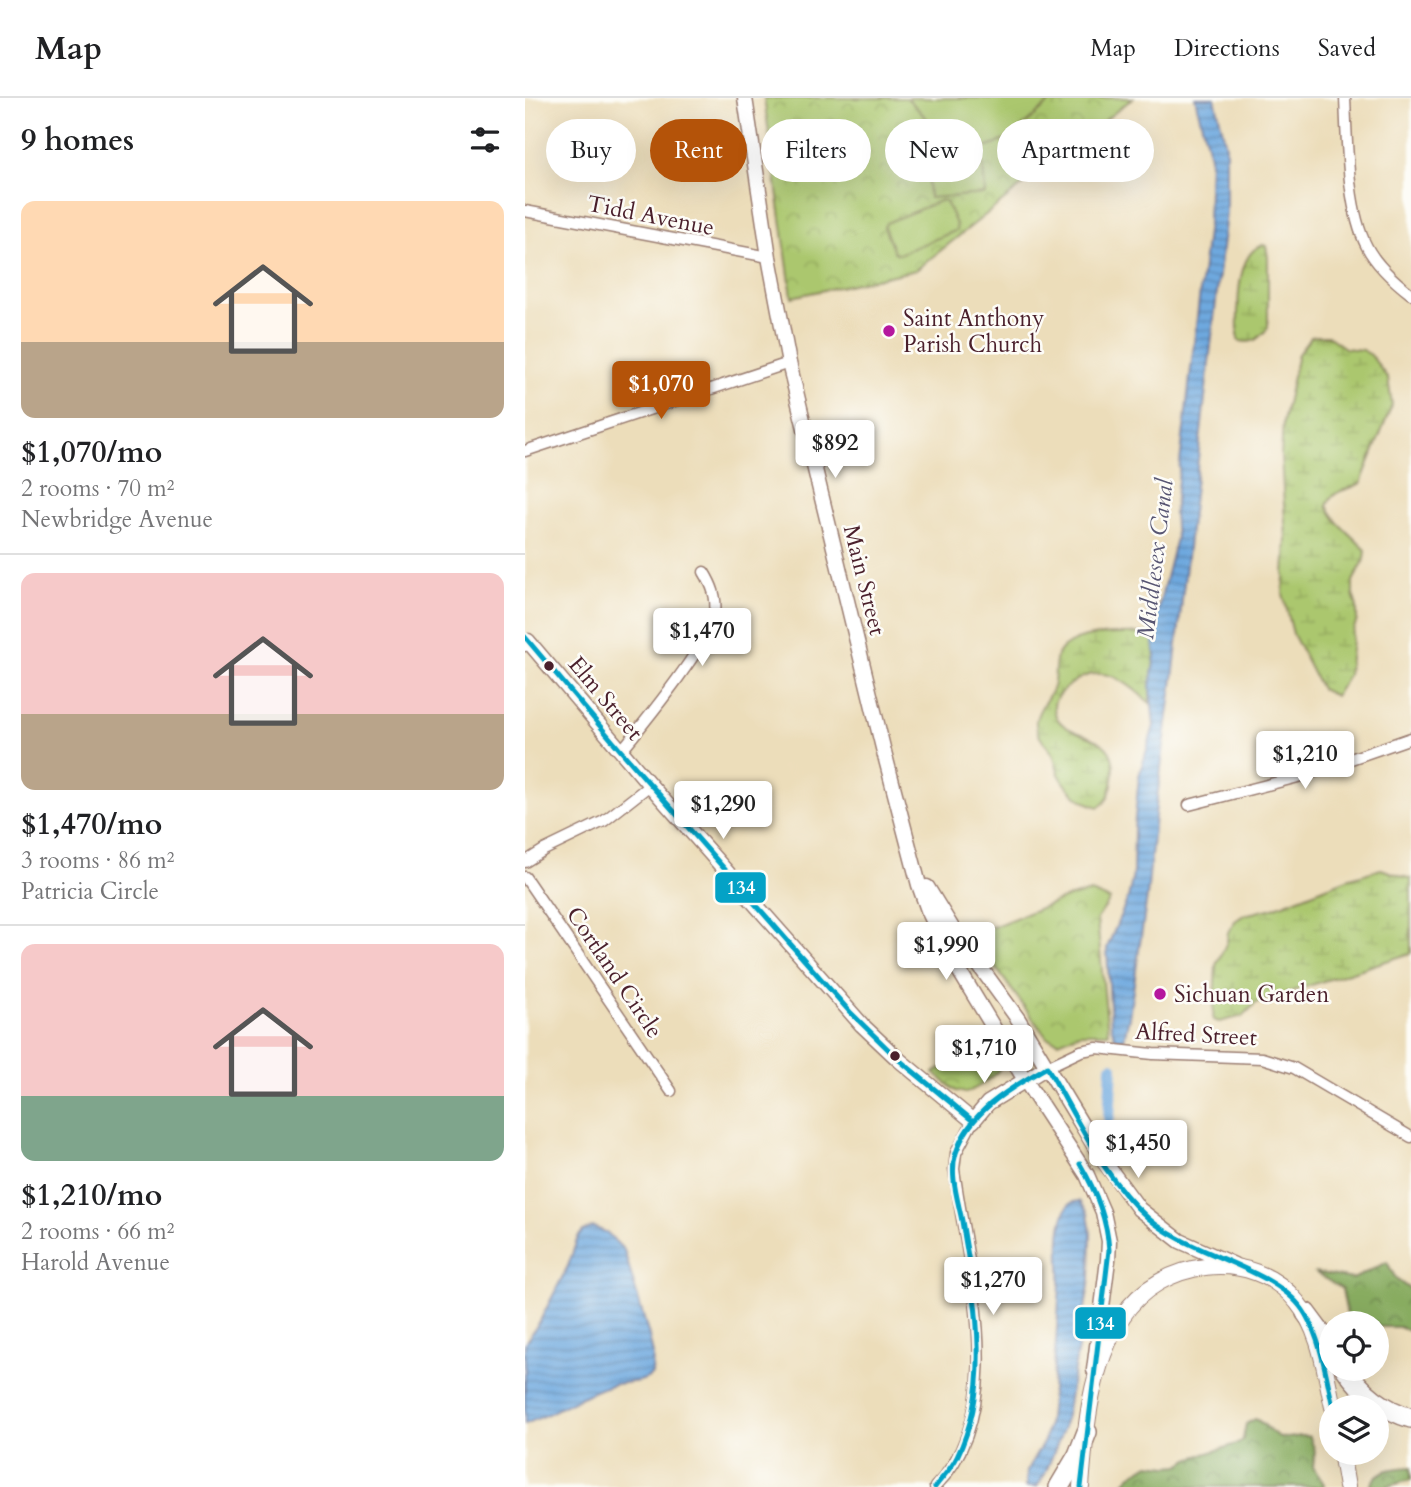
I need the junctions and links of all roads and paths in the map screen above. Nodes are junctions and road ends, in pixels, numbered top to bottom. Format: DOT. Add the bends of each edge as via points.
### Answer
graph roads {
  1 [pos="745,98"];
  2 [pos="1345,98"];
  3 [pos="525,211"];
  4 [pos="769,257"];
  5 [pos="1411,294"];
  6 [pos="789,363"];
  7 [pos="525,451"];
  8 [pos="704,572"];
  9 [pos="526,641"];
  10 [pos="1411,738"];
  11 [pos="621,751"];
  12 [pos="650,785"];
  13 [pos="1189,805"];
  14 [pos="525,862"];
  15 [pos="915,864"];
  16 [pos="525,877"];
  17 [pos="1047,1067"];
  18 [pos="1025,1080"];
  19 [pos="671,1091"];
  20 [pos="973,1121"];
  21 [pos="1411,1137"];
  22 [pos="1251,1272"];
  23 [pos="1306,1313"];
  24 [pos="1319,1330"];
  25 [pos="1354,1381"];
  26 [pos="1330,1395"];
  27 [pos="1092,1398"];
  28 [pos="1411,1418"];
  29 [pos="1087,1432"];
  30 [pos="1343,1465"];
  31 [pos="935,1487"];
  32 [pos="1059,1487"];
  33 [pos="1081,1487"];
  34 [pos="1347,1487"];
  1 -- 4 [label="main road, Main Street"];
  2 -- 5 [label="street" via="1350,175 1360,231 1378,263"];
  3 -- 4 [label="street, Tidd Avenue"];
  4 -- 6 [label="main road, Main Street"];
  6 -- 7 [label="street"];
  6 -- 15 [label="main road, Main Street"];
  8 -- 11 [label="street" via="715,598 709,628"];
  9 -- 11 [label="main road, Elm Street"];
  10 -- 13 [label="street" via="1302,776"];
  11 -- 12 [label="main road, Elm Street"];
  12 -- 14 [label="street" via="604,821"];
  12 -- 20 [label="main road, Elm Street" via="862,1025"];
  15 -- 17 [label="main road, Main Street" via="952,928"];
  15 -- 18 [label="main road, Main Street" via="935,927"];
  16 -- 19 [label="street, Cortland Circle"];
  17 -- 18 [label="main road"];
  17 -- 21 [label="street, Alfred Street" via="1097,1048 1262,1058 1308,1076"];
  17 -- 22 [label="main road, Main Street" via="1103,1160 1139,1209 1180,1241"];
  18 -- 20 [label="main road" via="988,1103"];
  18 -- 27 [label="main road, Main Street" via="1087,1175 1107,1230 1108,1260"];
  20 -- 31 [label="street" via="956,1153 954,1169 978,1321 978,1375 962,1446"];
  22 -- 23 [label="main road" via="1283,1288"];
  22 -- 27 [label="main road" via="1191,1269 1167,1276 1141,1293 1113,1333"];
  23 -- 24 [label="highway"];
  23 -- 26 [label="main road"];
  25 -- 28 [label="highway" via="1374,1400"];
  27 -- 29 [label="main road"];
  29 -- 32 [label="highway"];
  29 -- 33 [label="main road"];
  30 -- 34 [label="main road"];
}
